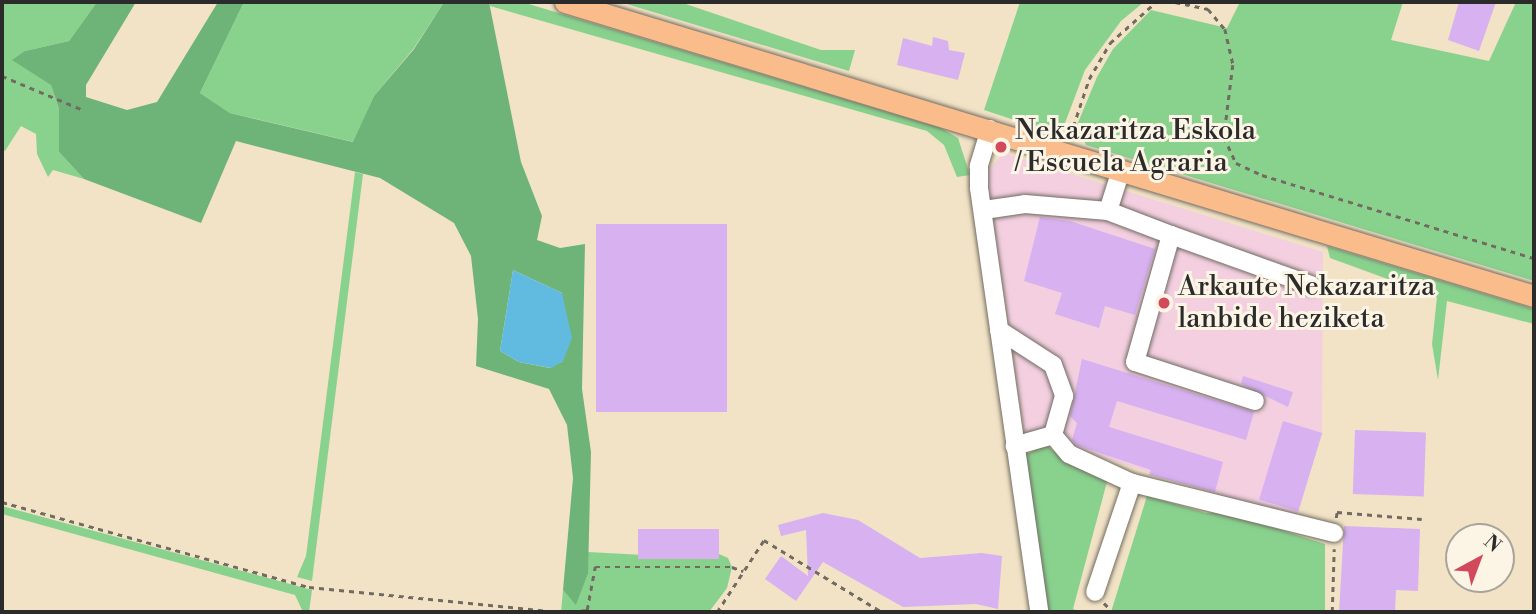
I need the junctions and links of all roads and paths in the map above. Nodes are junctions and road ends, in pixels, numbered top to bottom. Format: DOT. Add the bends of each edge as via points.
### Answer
graph roads {
  1 [pos="565,2"];
  2 [pos="1156,2"];
  3 [pos="1175,2"];
  4 [pos="2,76"];
  5 [pos="81,109"];
  6 [pos="990,129"];
  7 [pos="1064,153"];
  8 [pos="1121,170"];
  9 [pos="984,210"];
  10 [pos="1108,211"];
  11 [pos="1171,235"];
  12 [pos="1534,258"];
  13 [pos="1311,285"];
  14 [pos="1534,296"];
  15 [pos="999,330"];
  16 [pos="1255,401"];
  17 [pos="1053,435"];
  18 [pos="1015,446"];
  19 [pos="1132,483"];
  20 [pos="2,502"];
  21 [pos="1422,519"];
  22 [pos="1334,533"];
  23 [pos="743,571"];
  24 [pos="1095,592"];
  25 [pos="561,612"];
  26 [pos="717,612"];
  27 [pos="882,612"];
  28 [pos="1039,612"];
  29 [pos="1332,612"];
  1 -- 6 [label="main road"];
  2 -- 7 [label="path" via="1110,43 1089,79"];
  3 -- 12 [label="path" via="1208,9 1225,29 1233,65 1224,138 1236,163 1262,175"];
  4 -- 5 [label="path"];
  6 -- 7 [label="main road"];
  6 -- 9 [label="street" via="979,166"];
  7 -- 8 [label="main road"];
  8 -- 10 [label="street"];
  8 -- 14 [label="main road"];
  9 -- 10 [label="street" via="1025,204"];
  9 -- 15 [label="street"];
  10 -- 11 [label="street"];
  11 -- 13 [label="street"];
  11 -- 16 [label="street" via="1135,362"];
  15 -- 17 [label="street" via="1053,365 1064,396"];
  15 -- 18 [label="street"];
  17 -- 18 [label="street"];
  17 -- 19 [label="street" via="1069,454"];
  18 -- 28 [label="street"];
  19 -- 22 [label="street"];
  19 -- 24 [label="street"];
  20 -- 25 [label="path" via="309,587"];
  21 -- 22 [label="path" via="1337,512"];
  22 -- 29 [label="path"];
  23 -- 25 [label="path" via="732,567 595,567 587,610"];
  23 -- 26 [label="path"];
  23 -- 27 [label="path" via="764,540"];
}
